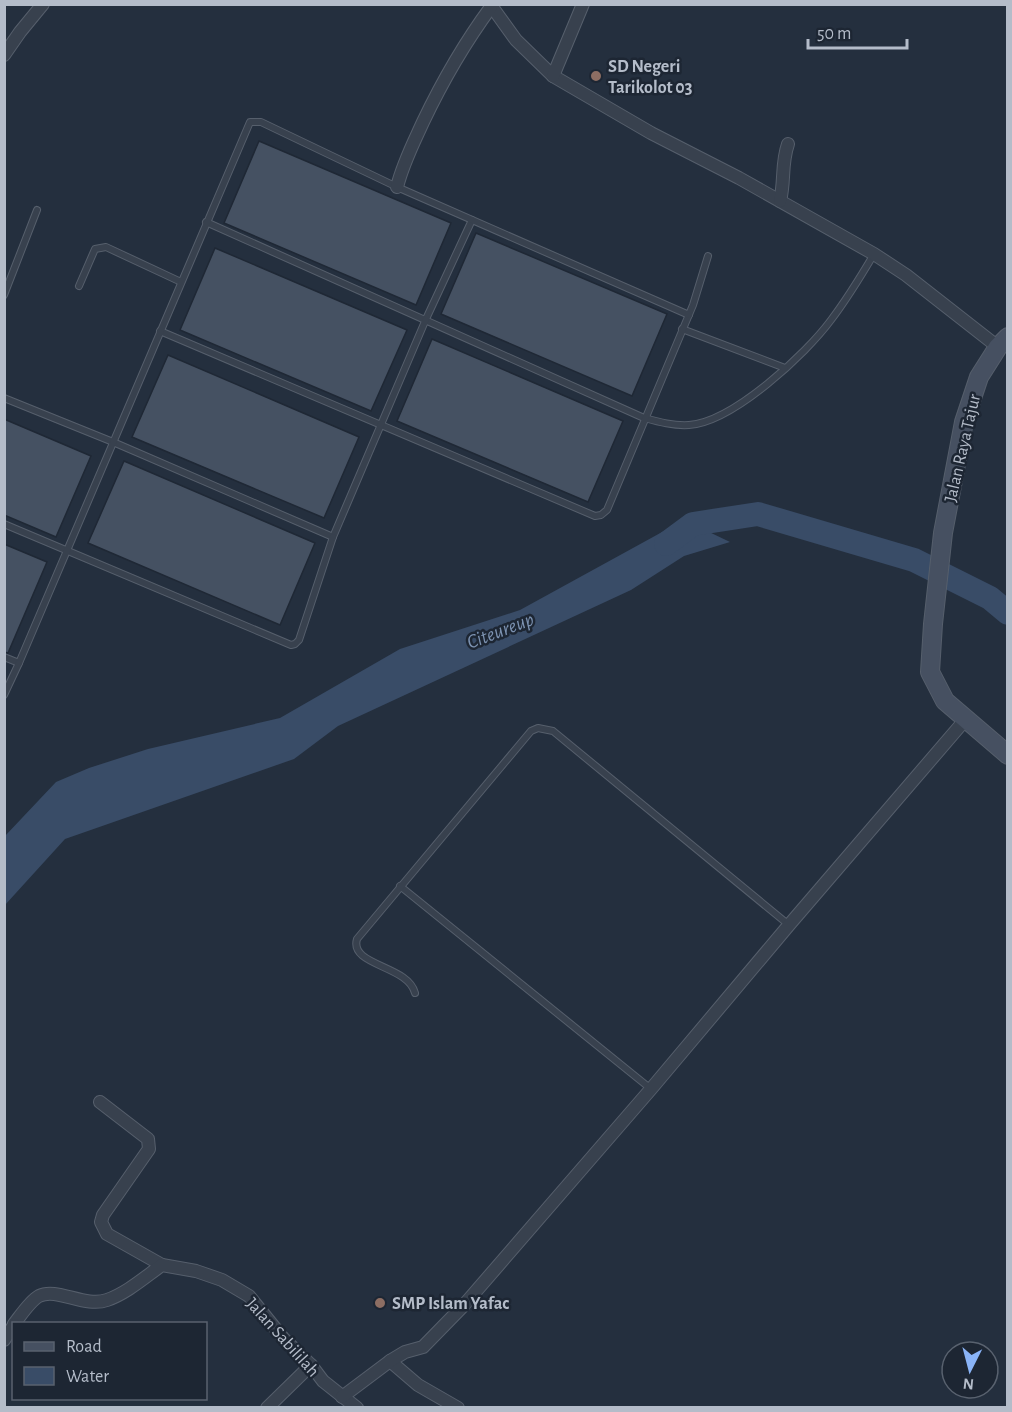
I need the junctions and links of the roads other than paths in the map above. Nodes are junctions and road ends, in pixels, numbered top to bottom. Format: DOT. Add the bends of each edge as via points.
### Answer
graph roads {
  1 [pos="43,4"];
  2 [pos="583,4"];
  3 [pos="490,6"];
  4 [pos="6,50"];
  5 [pos="553,76"];
  6 [pos="788,144"];
  7 [pos="397,187"];
  8 [pos="780,201"];
  9 [pos="37,210"];
  10 [pos="472,220"];
  11 [pos="206,222"];
  12 [pos="874,254"];
  13 [pos="708,256"];
  14 [pos="181,282"];
  15 [pos="79,286"];
  16 [pos="4,295"];
  17 [pos="689,315"];
  18 [pos="426,319"];
  19 [pos="682,329"];
  20 [pos="160,331"];
  21 [pos="1003,342"];
  22 [pos="784,368"];
  23 [pos="4,398"];
  24 [pos="644,418"];
  25 [pos="382,425"];
  26 [pos="113,442"];
  27 [pos="4,524"];
  28 [pos="333,537"];
  29 [pos="66,551"];
  30 [pos="4,657"];
  31 [pos="19,663"];
  32 [pos="4,695"];
  33 [pos="965,720"];
  34 [pos="1008,755"];
  35 [pos="400,886"];
  36 [pos="789,925"];
  37 [pos="414,993"];
  38 [pos="651,1089"];
  39 [pos="100,1102"];
  40 [pos="162,1265"];
  41 [pos="12,1322"];
  42 [pos="4,1340"];
  43 [pos="390,1361"];
  44 [pos="311,1365"];
  45 [pos="342,1397"];
  46 [pos="267,1407"];
  47 [pos="357,1407"];
  48 [pos="458,1407"];
  1 -- 4 [label="street"];
  2 -- 5 [label="street"];
  3 -- 5 [label="street" via="527,53"];
  3 -- 7 [label="street" via="444,77 409,149"];
  5 -- 8 [label="street"];
  6 -- 8 [label="street" via="782,160"];
  7 -- 10 [label="lane"];
  7 -- 11 [label="lane" via="255,121 250,122"];
  8 -- 12 [label="street"];
  9 -- 16 [label="lane"];
  10 -- 17 [label="lane"];
  10 -- 18 [label="lane"];
  11 -- 14 [label="lane"];
  11 -- 18 [label="lane"];
  12 -- 21 [label="street"];
  12 -- 22 [label="lane" via="831,321"];
  13 -- 17 [label="lane"];
  14 -- 15 [label="lane" via="106,247 95,249"];
  14 -- 20 [label="lane"];
  17 -- 19 [label="lane"];
  18 -- 24 [label="lane"];
  18 -- 25 [label="lane"];
  19 -- 22 [label="lane"];
  19 -- 24 [label="lane"];
  20 -- 25 [label="lane"];
  20 -- 26 [label="lane"];
  21 -- 33 [label="main road, Jalan Raya Tajur" via="979,377 964,422 943,533 933,624 930,672 945,701"];
  22 -- 24 [label="lane" via="739,405 705,422 672,425"];
  23 -- 26 [label="lane"];
  24 -- 25 [label="lane" via="607,510 595,516"];
  25 -- 28 [label="lane"];
  26 -- 28 [label="lane"];
  26 -- 29 [label="lane"];
  27 -- 29 [label="lane"];
  28 -- 29 [label="lane" via="299,640 291,645"];
  29 -- 31 [label="lane"];
  30 -- 31 [label="lane"];
  31 -- 32 [label="lane"];
  33 -- 34 [label="main road, Jalan Raya Tajur"];
  33 -- 36 [label="street"];
  35 -- 36 [label="lane" via="531,731 547,728"];
  35 -- 37 [label="lane" via="355,944 362,956 409,980"];
  35 -- 38 [label="lane"];
  36 -- 38 [label="street"];
  38 -- 43 [label="street" via="507,1257 428,1342"];
  39 -- 40 [label="street, Jalan Sabililah" via="148,1139 150,1145 101,1222 107,1234"];
  40 -- 41 [label="street" via="107,1300 87,1302 42,1295"];
  40 -- 44 [label="street, Jalan Sabililah" via="222,1280 249,1296"];
  41 -- 42 [label="street"];
  43 -- 45 [label="street"];
  43 -- 48 [label="street" via="418,1385"];
  44 -- 45 [label="street, Jalan Sabililah" via="323,1382"];
  44 -- 46 [label="street"];
  45 -- 47 [label="street, Jalan Sabililah"];
}
